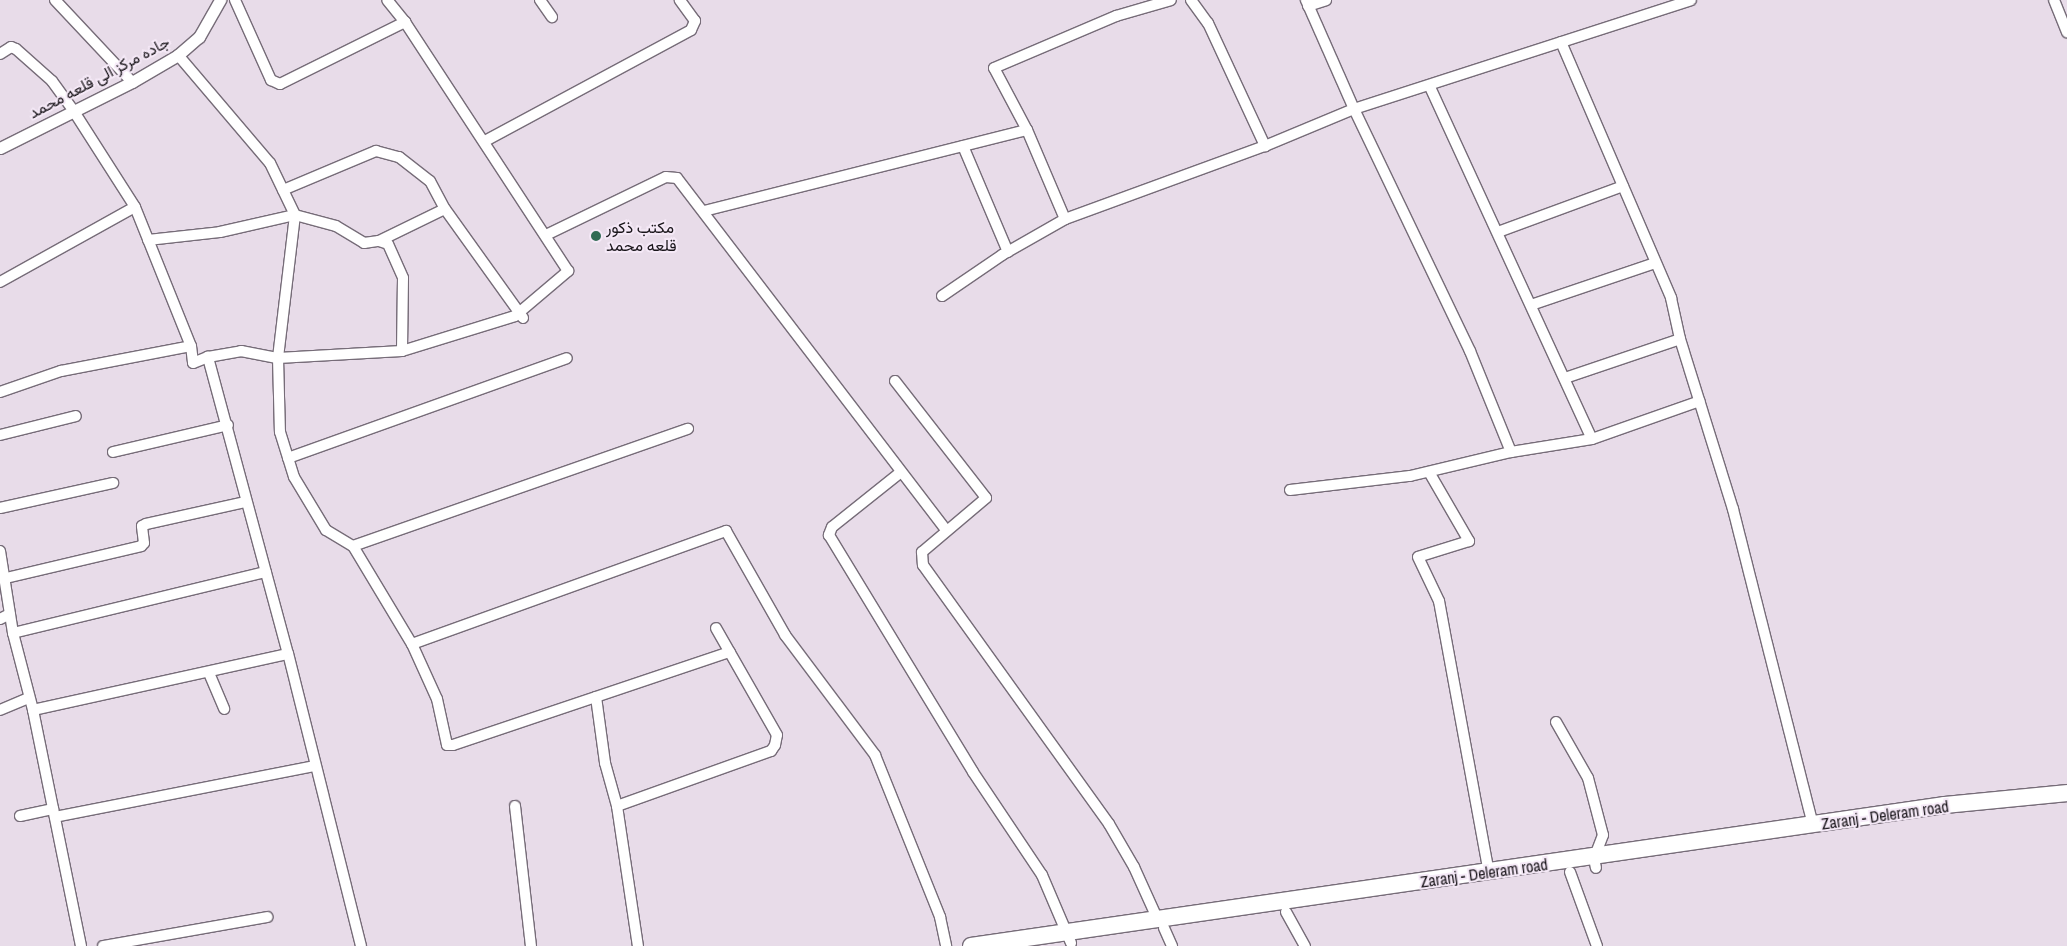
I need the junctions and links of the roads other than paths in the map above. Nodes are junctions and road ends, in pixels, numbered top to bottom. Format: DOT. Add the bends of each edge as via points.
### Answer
graph roads {
  1 [pos="55,0"];
  2 [pos="220,0"];
  3 [pos="234,0"];
  4 [pos="387,0"];
  5 [pos="540,0"];
  6 [pos="680,0"];
  7 [pos="1171,0"];
  8 [pos="1190,0"];
  9 [pos="1326,0"];
  10 [pos="1691,0"];
  11 [pos="2054,0"];
  12 [pos="1307,3"];
  13 [pos="552,17"];
  14 [pos="405,22"];
  15 [pos="2067,32"];
  16 [pos="1561,42"];
  17 [pos="0,54"];
  18 [pos="178,55"];
  19 [pos="132,82"];
  20 [pos="1430,87"];
  21 [pos="1354,109"];
  22 [pos="73,110"];
  23 [pos="1027,130"];
  24 [pos="485,141"];
  25 [pos="964,146"];
  26 [pos="1265,146"];
  27 [pos="0,148"];
  28 [pos="1623,186"];
  29 [pos="283,190"];
  30 [pos="135,207"];
  31 [pos="445,209"];
  32 [pos="704,211"];
  33 [pos="295,215"];
  34 [pos="1065,219"];
  35 [pos="1498,232"];
  36 [pos="546,235"];
  37 [pos="148,240"];
  38 [pos="379,241"];
  39 [pos="1008,252"];
  40 [pos="1655,263"];
  41 [pos="0,282"];
  42 [pos="942,296"];
  43 [pos="1531,305"];
  44 [pos="522,314"];
  45 [pos="1680,339"];
  46 [pos="191,346"];
  47 [pos="402,351"];
  48 [pos="208,357"];
  49 [pos="278,358"];
  50 [pos="568,358"];
  51 [pos="1565,378"];
  52 [pos="895,381"];
  53 [pos="0,392"];
  54 [pos="1700,400"];
  55 [pos="76,416"];
  56 [pos="228,425"];
  57 [pos="688,429"];
  58 [pos="0,435"];
  59 [pos="1592,439"];
  60 [pos="113,452"];
  61 [pos="1511,452"];
  62 [pos="288,458"];
  63 [pos="901,472"];
  64 [pos="1429,472"];
  65 [pos="113,483"];
  66 [pos="1290,490"];
  67 [pos="245,502"];
  68 [pos="0,508"];
  69 [pos="946,530"];
  70 [pos="353,546"];
  71 [pos="1,558"];
  72 [pos="266,572"];
  73 [pos="6,578"];
  74 [pos="10,614"];
  75 [pos="0,619"];
  76 [pos="716,628"];
  77 [pos="13,633"];
  78 [pos="412,644"];
  79 [pos="730,652"];
  80 [pos="288,654"];
  81 [pos="209,673"];
  82 [pos="596,697"];
  83 [pos="28,698"];
  84 [pos="224,709"];
  85 [pos="0,710"];
  86 [pos="33,710"];
  87 [pos="1556,722"];
  88 [pos="314,766"];
  89 [pos="2067,793"];
  90 [pos="1998,801"];
  91 [pos="515,806"];
  92 [pos="617,806"];
  93 [pos="54,813"];
  94 [pos="20,816"];
  95 [pos="1812,825"];
  96 [pos="1595,863"];
  97 [pos="1570,872"];
  98 [pos="1489,873"];
  99 [pos="1286,912"];
  100 [pos="267,917"];
  101 [pos="1161,923"];
  102 [pos="1064,941"];
  103 [pos="80,946"];
  104 [pos="102,946"];
  105 [pos="361,946"];
  106 [pos="531,946"];
  107 [pos="638,946"];
  108 [pos="946,946"];
  109 [pos="971,946"];
  110 [pos="1172,946"];
  111 [pos="1304,946"];
  112 [pos="1597,946"];
  1 -- 19 [label="street"];
  2 -- 18 [label="street, جاده مرکز الی قلعه محمد" via="198,37"];
  3 -- 14 [label="street" via="271,80 280,84"];
  4 -- 14 [label="street"];
  5 -- 13 [label="street"];
  6 -- 24 [label="street" via="695,21 691,30"];
  7 -- 23 [label="street" via="1116,16 994,68"];
  8 -- 26 [label="street" via="1208,23"];
  9 -- 12 [label="street"];
  10 -- 16 [label="street"];
  11 -- 15 [label="street"];
  12 -- 21 [label="street"];
  14 -- 24 [label="street"];
  16 -- 20 [label="street"];
  16 -- 28 [label="street"];
  17 -- 22 [label="street" via="11,47 16,49 52,81"];
  18 -- 19 [label="street, جاده مرکز الی قلعه محمد"];
  18 -- 29 [label="street" via="270,163"];
  19 -- 22 [label="street, جاده مرکز الی قلعه محمد"];
  20 -- 21 [label="street"];
  20 -- 35 [label="street"];
  21 -- 26 [label="street"];
  21 -- 61 [label="street" via="1440,284"];
  22 -- 27 [label="street, جاده مرکز الی قلعه محمد"];
  22 -- 30 [label="street"];
  23 -- 25 [label="street"];
  23 -- 34 [label="street"];
  24 -- 36 [label="street"];
  25 -- 32 [label="street"];
  25 -- 39 [label="street"];
  26 -- 34 [label="street"];
  28 -- 35 [label="street"];
  28 -- 40 [label="street"];
  29 -- 31 [label="street" via="376,151 399,157 430,181"];
  29 -- 33 [label="street"];
  30 -- 37 [label="street"];
  30 -- 41 [label="street"];
  31 -- 38 [label="street"];
  31 -- 44 [label="street"];
  32 -- 36 [label="street" via="672,176"];
  32 -- 63 [label="street"];
  33 -- 37 [label="street" via="220,232"];
  33 -- 38 [label="street" via="336,226 364,243"];
  33 -- 49 [label="street"];
  34 -- 39 [label="street"];
  35 -- 43 [label="street"];
  36 -- 44 [label="street" via="568,270"];
  37 -- 46 [label="street"];
  38 -- 47 [label="street" via="388,244 403,278"];
  39 -- 42 [label="street"];
  40 -- 43 [label="street"];
  40 -- 45 [label="street" via="1671,298"];
  43 -- 51 [label="street"];
  44 -- 47 [label="street"];
  45 -- 51 [label="street"];
  45 -- 54 [label="street"];
  46 -- 48 [label="street" via="193,363"];
  46 -- 53 [label="street" via="61,371"];
  47 -- 49 [label="street"];
  48 -- 49 [label="street" via="241,351"];
  48 -- 56 [label="street"];
  49 -- 62 [label="street" via="280,432"];
  50 -- 62 [label="street"];
  51 -- 59 [label="street"];
  52 -- 69 [label="street" via="986,498"];
  54 -- 59 [label="street"];
  54 -- 95 [label="street" via="1732,509"];
  55 -- 58 [label="street"];
  56 -- 60 [label="street"];
  56 -- 67 [label="street"];
  57 -- 70 [label="street"];
  59 -- 61 [label="street"];
  61 -- 64 [label="street"];
  62 -- 70 [label="street" via="294,477 326,530"];
  63 -- 69 [label="street"];
  63 -- 102 [label="street" via="832,527 830,535 973,772 1042,876"];
  64 -- 66 [label="street"];
  64 -- 98 [label="street" via="1469,541 1418,557 1439,600"];
  65 -- 68 [label="street"];
  67 -- 72 [label="street"];
  67 -- 73 [label="street" via="146,524 142,526 144,543 141,546"];
  69 -- 101 [label="street" via="922,552 923,564 1109,824"];
  70 -- 78 [label="street"];
  71 -- 73 [label="street"];
  72 -- 77 [label="street"];
  72 -- 80 [label="street"];
  73 -- 74 [label="street"];
  74 -- 75 [label="street"];
  74 -- 77 [label="street"];
  76 -- 79 [label="street"];
  77 -- 83 [label="street"];
  78 -- 82 [label="street" via="436,699 447,745 453,746"];
  78 -- 108 [label="street" via="726,531 786,635 875,755 940,917"];
  79 -- 82 [label="street"];
  79 -- 92 [label="street" via="777,735 776,745 771,751"];
  80 -- 81 [label="street"];
  80 -- 88 [label="street"];
  81 -- 84 [label="street"];
  81 -- 86 [label="street"];
  82 -- 92 [label="street" via="605,763"];
  83 -- 85 [label="street"];
  83 -- 86 [label="street"];
  86 -- 93 [label="street"];
  87 -- 96 [label="street" via="1588,778 1603,835"];
  88 -- 93 [label="street"];
  88 -- 105 [label="street"];
  89 -- 90 [label="highway, Zaranj - Deleram road"];
  90 -- 95 [label="highway, Zaranj - Deleram road" via="1945,805"];
  90 -- 96 [label="highway, Zaranj - Deleram road" via="1948,815"];
  91 -- 106 [label="street"];
  92 -- 107 [label="street"];
  93 -- 94 [label="street"];
  93 -- 103 [label="street"];
  95 -- 96 [label="highway, Zaranj - Deleram road"];
  96 -- 97 [label="highway, Zaranj - Deleram road"];
  96 -- 98 [label="highway, Zaranj - Deleram road"];
  97 -- 99 [label="highway, Zaranj - Deleram road"];
  97 -- 112 [label="street"];
  98 -- 101 [label="highway, Zaranj - Deleram road"];
  99 -- 101 [label="highway, Zaranj - Deleram road"];
  99 -- 111 [label="street"];
  100 -- 104 [label="street"];
  101 -- 102 [label="highway, Zaranj - Deleram road"];
  101 -- 110 [label="street"];
  102 -- 109 [label="highway, Zaranj - Deleram road"];
}
